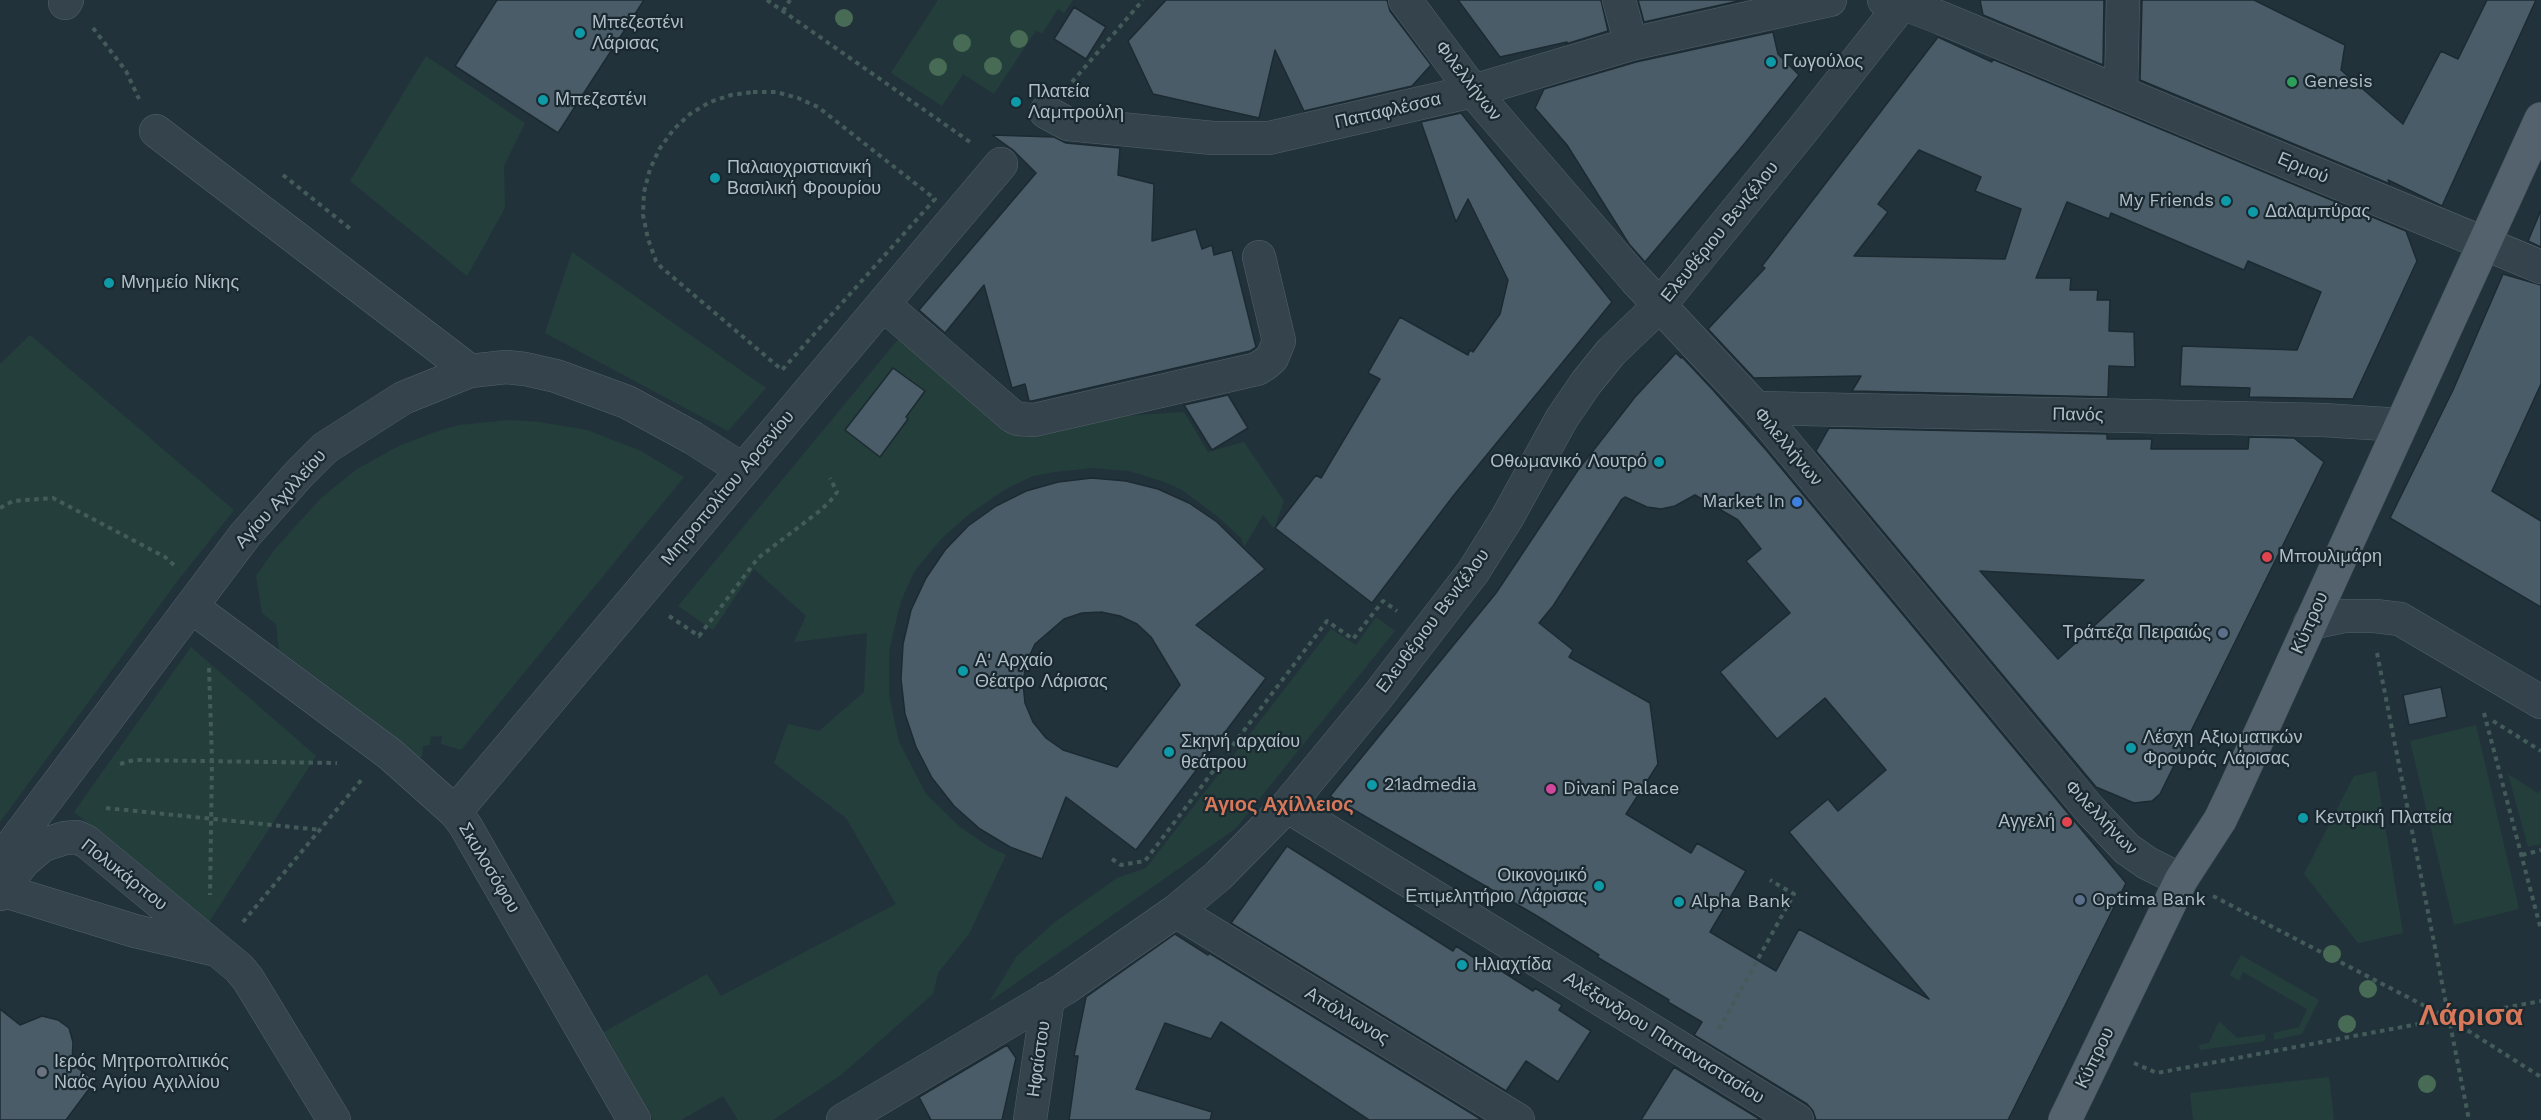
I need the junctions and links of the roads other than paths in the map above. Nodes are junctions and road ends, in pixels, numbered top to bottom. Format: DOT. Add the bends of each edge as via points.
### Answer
graph roads {
  1 [pos="1405,0"];
  2 [pos="1619,0"];
  3 [pos="1830,0"];
  4 [pos="2123,0"];
  5 [pos="1897,1"];
  6 [pos="1631,44"];
  7 [pos="1473,91"];
  8 [pos="2121,93"];
  9 [pos="1046,112"];
  10 [pos="2541,119"];
  11 [pos="156,131"];
  12 [pos="1001,164"];
  13 [pos="2484,243"];
  14 [pos="1258,257"];
  15 [pos="2541,267"];
  16 [pos="883,304"];
  17 [pos="1660,306"];
  18 [pos="470,371"];
  19 [pos="1756,408"];
  20 [pos="2401,425"];
  21 [pos="743,470"];
  22 [pos="193,605"];
  23 [pos="2310,623"];
  24 [pos="2541,702"];
  25 [pos="1287,806"];
  26 [pos="455,812"];
  27 [pos="0,861"];
  28 [pos="2181,880"];
  29 [pos="4,893"];
  30 [pos="1176,911"];
  31 [pos="219,951"];
  32 [pos="1048,998"];
  33 [pos="334,1120"];
  34 [pos="634,1120"];
  35 [pos="843,1120"];
  36 [pos="1030,1120"];
  37 [pos="1518,1120"];
  38 [pos="1797,1120"];
  39 [pos="2065,1120"];
  1 -- 7 [label="street, Φιλελλήνων"];
  2 -- 6 [label="street"];
  3 -- 6 [label="street, Παπαφλέσσα"];
  4 -- 8 [label="street"];
  5 -- 8 [label="street, Ερμού"];
  5 -- 17 [label="street, Ελευθέριου Βενιζέλου" via="1805,128"];
  6 -- 7 [label="street, Παπαφλέσσα"];
  7 -- 9 [label="street, Παπαφλέσσα" via="1292,134 1253,139 1068,124"];
  7 -- 17 [label="street, Φιλελλήνων"];
  8 -- 13 [label="street, Ερμού"];
  10 -- 13 [label="main road, Κύπρου"];
  11 -- 18 [label="street"];
  12 -- 16 [label="street, Μητροπολίτου Αρσενίου"];
  13 -- 15 [label="street, Ερμού"];
  13 -- 20 [label="main road, Κύπρου"];
  14 -- 16 [label="street" via="1279,341 1266,364 1034,420 1012,416"];
  16 -- 21 [label="street, Μητροπολίτου Αρσενίου"];
  17 -- 19 [label="street, Φιλελλήνων"];
  17 -- 25 [label="street, Ελευθέριου Βενιζέλου" via="1611,352 1586,383 1473,572"];
  18 -- 21 [label="street, Αγίου Αχιλλείου" via="525,369 587,387 666,422"];
  18 -- 22 [label="street, Αγίου Αχιλλείου" via="404,398 325,448 245,536"];
  19 -- 20 [label="street, Πανός"];
  19 -- 28 [label="street, Φιλελλήνων" via="2090,810 2127,849"];
  20 -- 23 [label="main road, Κύπρου"];
  21 -- 26 [label="street, Μητροπολίτου Αρσενίου"];
  22 -- 26 [label="street, Σκυλοσόφου"];
  22 -- 27 [label="street, Αγίου Αχιλλείου"];
  23 -- 24 [label="street" via="2344,616 2390,617 2405,622"];
  23 -- 28 [label="main road, Κύπρου" via="2220,820"];
  25 -- 30 [label="street, Ελευθέριου Βενιζέλου" via="1218,876"];
  25 -- 38 [label="street, Αλέξανδρου Παπαναστασίου"];
  26 -- 34 [label="street, Σκυλοσόφου"];
  28 -- 39 [label="main road, Κύπρου"];
  29 -- 31 [label="street, Πολυκάρπου"];
  29 -- 31 [label="street, Πολυκάρπου" via="10,877 33,853 57,839 77,837"];
  30 -- 32 [label="street, Ελευθέριου Βενιζέλου"];
  30 -- 37 [label="street, Απόλλωνος"];
  31 -- 33 [label="street, Πολυκάρπου" via="248,979"];
  32 -- 35 [label="street, Ελευθέριου Βενιζέλου"];
  32 -- 36 [label="street, Ηφαίστου"];
}
